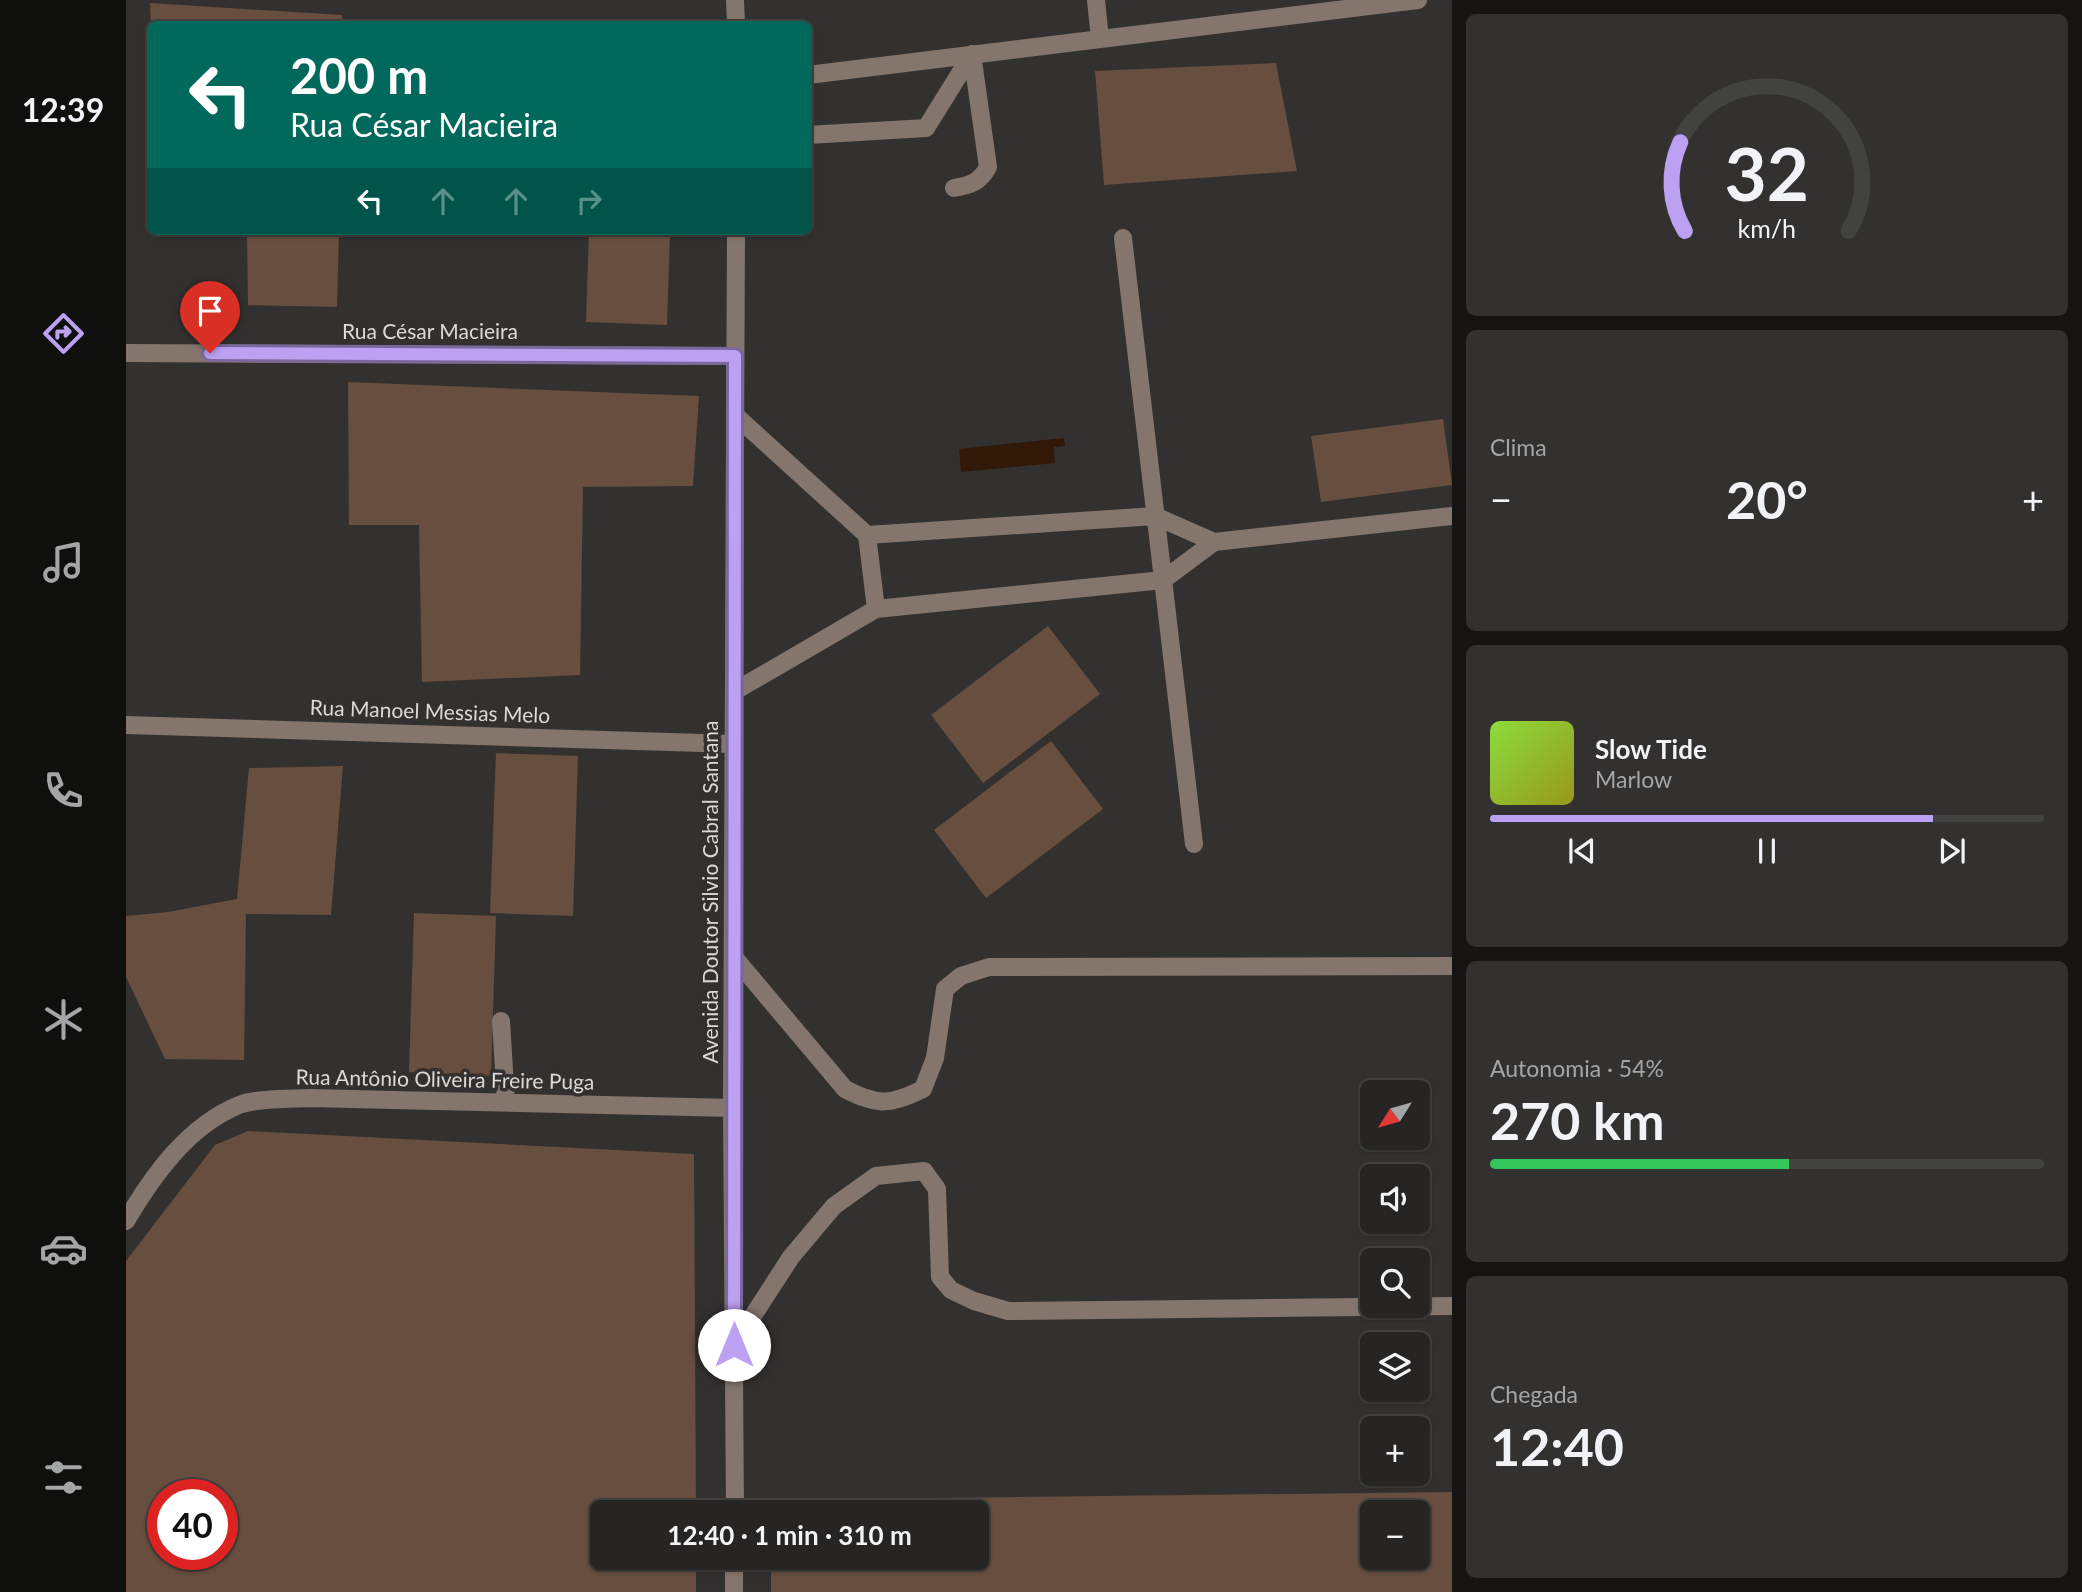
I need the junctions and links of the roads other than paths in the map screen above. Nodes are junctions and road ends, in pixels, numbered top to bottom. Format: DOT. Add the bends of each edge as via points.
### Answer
graph roads {
  1 [pos="735,0"];
  2 [pos="1096,0"];
  3 [pos="1418,0"];
  4 [pos="736,21"];
  5 [pos="1100,39"];
  6 [pos="972,54"];
  7 [pos="812,74"];
  8 [pos="812,136"];
  9 [pos="954,188"];
  10 [pos="736,235"];
  11 [pos="1123,238"];
  12 [pos="126,353"];
  13 [pos="735,356"];
  14 [pos="736,416"];
  15 [pos="1155,516"];
  16 [pos="1452,516"];
  17 [pos="867,535"];
  18 [pos="1214,542"];
  19 [pos="1163,580"];
  20 [pos="876,608"];
  21 [pos="735,691"];
  22 [pos="126,726"];
  23 [pos="733,744"];
  24 [pos="1194,844"];
  25 [pos="733,956"];
  26 [pos="1452,966"];
  27 [pos="501,1021"];
  28 [pos="506,1102"];
  29 [pos="732,1108"];
  30 [pos="126,1221"];
  31 [pos="1452,1306"];
  32 [pos="734,1345"];
  33 [pos="735,1500"];
  34 [pos="734,1570"];
  35 [pos="734,1592"];
  1 -- 4 [label="street"];
  2 -- 5 [label="street"];
  3 -- 5 [label="street"];
  5 -- 6 [label="street"];
  6 -- 7 [label="street"];
  6 -- 8 [label="street" via="926,128"];
  6 -- 9 [label="street" via="988,167 971,186"];
  10 -- 13 [label="street, Avenida Doutor Silvio Cabral Santana"];
  11 -- 15 [label="street"];
  12 -- 13 [label="street, Rua César Macieira"];
  13 -- 14 [label="street, Avenida Doutor Silvio Cabral Santana"];
  14 -- 17 [label="street"];
  14 -- 21 [label="street, Avenida Doutor Silvio Cabral Santana"];
  15 -- 17 [label="street"];
  15 -- 18 [label="street"];
  15 -- 19 [label="street"];
  16 -- 18 [label="street"];
  17 -- 20 [label="street"];
  18 -- 19 [label="street"];
  19 -- 20 [label="street"];
  19 -- 24 [label="street"];
  20 -- 21 [label="street"];
  21 -- 23 [label="street, Avenida Doutor Silvio Cabral Santana"];
  22 -- 23 [label="street, Rua Manoel Messias Melo"];
  23 -- 25 [label="street, Avenida Doutor Silvio Cabral Santana"];
  25 -- 26 [label="street" via="845,1089 869,1102 900,1101 923,1089 936,1058 945,989 961,976 989,967"];
  25 -- 29 [label="street, Avenida Doutor Silvio Cabral Santana"];
  27 -- 28 [label="street"];
  28 -- 29 [label="street, Rua Antônio Oliveira Freire Puga"];
  28 -- 30 [label="street, Rua Antônio Oliveira Freire Puga" via="310,1098 241,1104 192,1133 144,1191"];
  29 -- 32 [label="street, Avenida Doutor Silvio Cabral Santana"];
  31 -- 32 [label="street" via="1008,1311 951,1290 940,1277 937,1189 924,1171 876,1177 834,1206 791,1257"];
  32 -- 33 [label="street, Avenida Doutor Silvio Cabral Santana"];
  34 -- 35 [label="street"];
}
